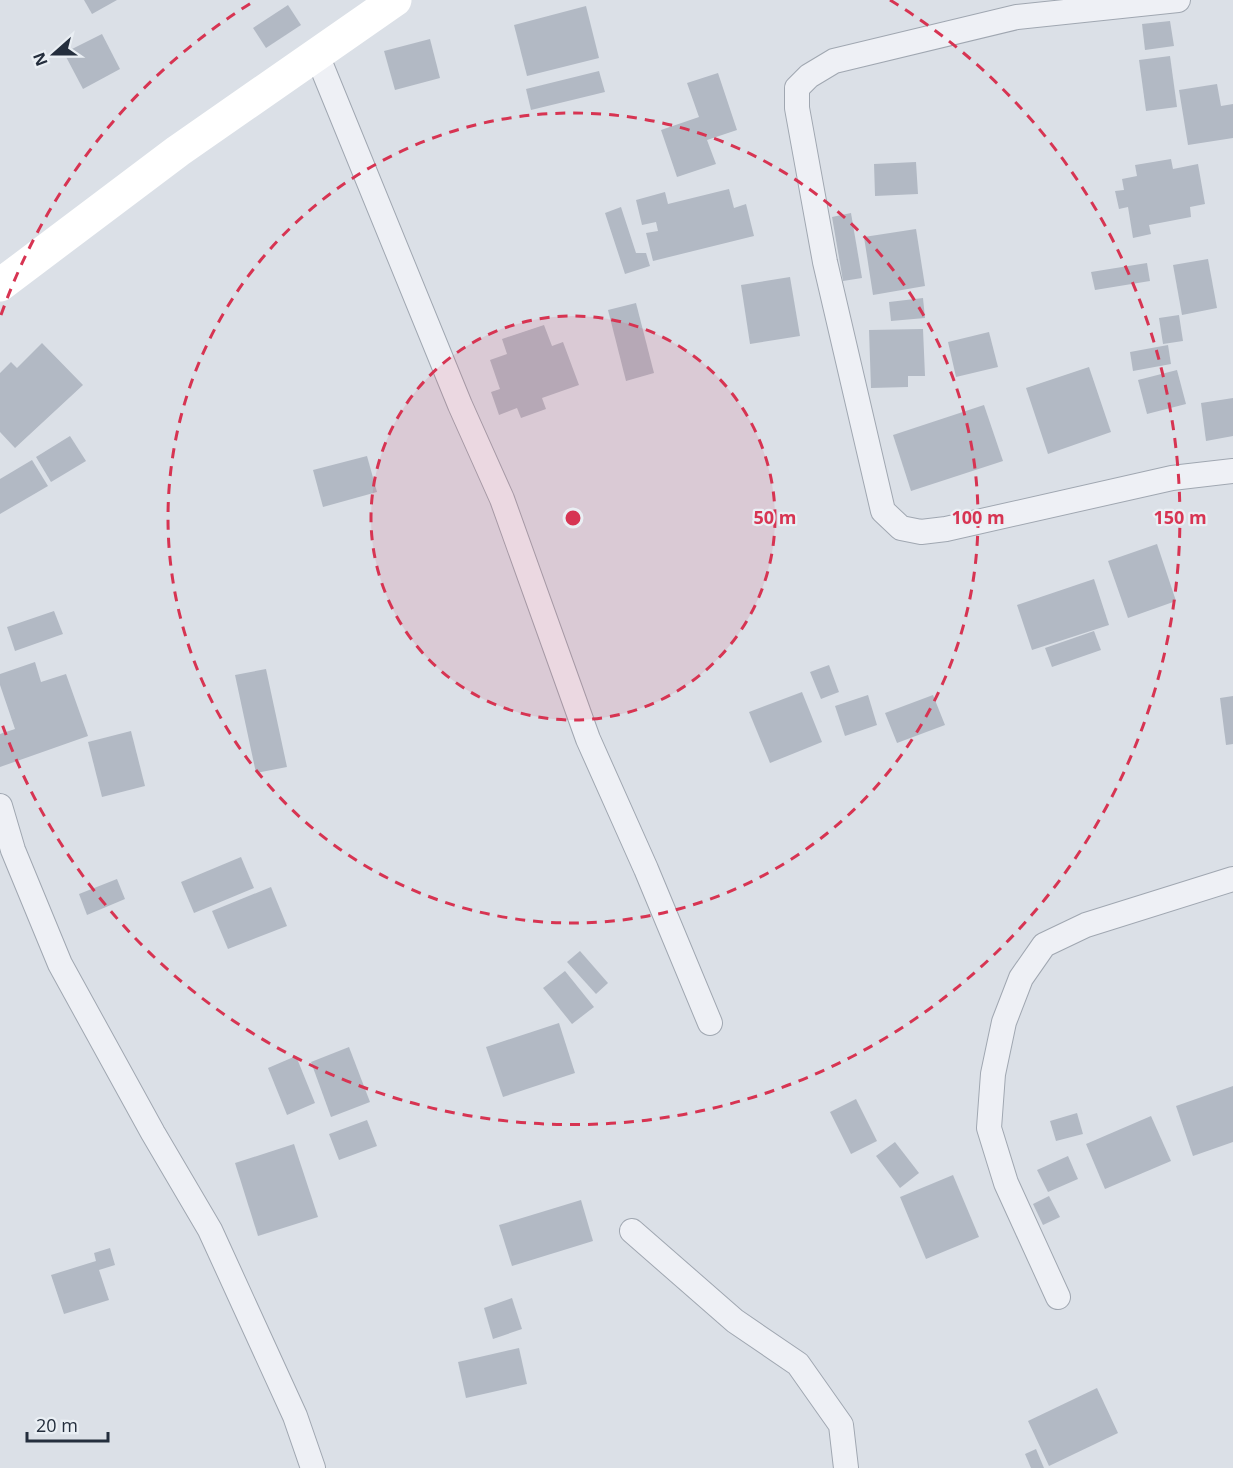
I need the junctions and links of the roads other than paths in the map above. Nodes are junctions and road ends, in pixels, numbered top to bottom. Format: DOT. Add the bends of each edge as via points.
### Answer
graph roads {
  1 [pos="395,0"];
  2 [pos="1178,0"];
  3 [pos="317,55"];
  4 [pos="0,285"];
  5 [pos="1233,471"];
  6 [pos="0,806"];
  7 [pos="1233,879"];
  8 [pos="710,1023"];
  9 [pos="632,1231"];
  10 [pos="1058,1297"];
  11 [pos="314,1468"];
  12 [pos="846,1468"];
  1 -- 3 [label="main road"];
  2 -- 5 [label="street" via="1017,17 834,61 797,88 797,108 825,262 883,511 901,528 921,532 946,529 1172,478"];
  3 -- 4 [label="main road" via="178,151"];
  3 -- 8 [label="street" via="502,499 588,739"];
  6 -- 11 [label="street" via="13,849 60,964 210,1230 295,1416"];
  7 -- 10 [label="street" via="1086,925 1044,945 1021,978 1004,1022 995,1064 989,1128 1006,1183"];
  9 -- 12 [label="street" via="735,1321 798,1364 841,1425"];
}
